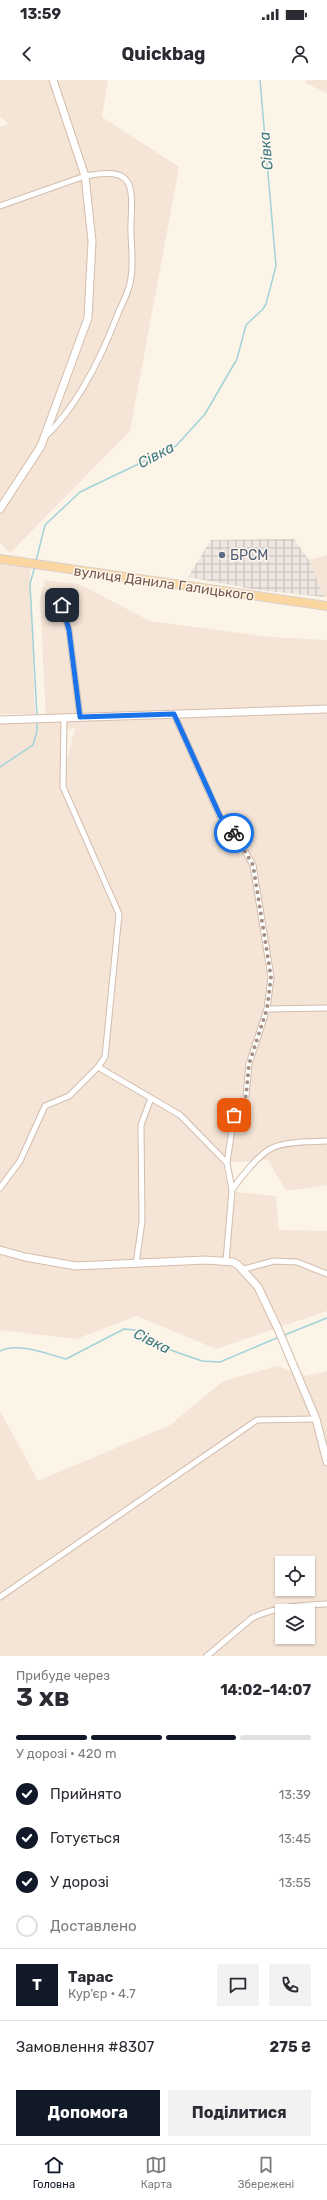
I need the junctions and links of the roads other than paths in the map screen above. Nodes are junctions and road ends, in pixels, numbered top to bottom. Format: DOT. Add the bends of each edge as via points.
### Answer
graph roads {
  1 [pos="53,80"];
  2 [pos="85,176"];
  3 [pos="0,206"];
  4 [pos="44,439"];
  5 [pos="0,508"];
  6 [pos="0,559"];
  7 [pos="62,605"];
  8 [pos="327,606"];
  9 [pos="327,709"];
  10 [pos="174,714"];
  11 [pos="80,717"];
  12 [pos="64,718"];
  13 [pos="0,720"];
  14 [pos="327,1008"];
  15 [pos="267,1009"];
  16 [pos="98,1067"];
  17 [pos="151,1098"];
  18 [pos="327,1141"];
  19 [pos="227,1163"];
  20 [pos="0,1188"];
  21 [pos="232,1190"];
  22 [pos="0,1250"];
  23 [pos="226,1261"];
  24 [pos="136,1264"];
  25 [pos="244,1269"];
  26 [pos="327,1274"];
  27 [pos="316,1419"];
  28 [pos="327,1462"];
  29 [pos="0,1597"];
  30 [pos="327,1604"];
  31 [pos="207,1656"];
  1 -- 2 [label="street"];
  2 -- 3 [label="street"];
  2 -- 4 [label="street" via="92,241 88,318"];
  2 -- 4 [label="street" via="113,175 125,178 131,185 133,257 130,284 114,326 86,382 58,424"];
  4 -- 5 [label="street"];
  6 -- 8 [label="main road, вулиця Данила Галицького"];
  7 -- 11 [label="street" via="69,630"];
  9 -- 10 [label="street"];
  10 -- 11 [label="street"];
  10 -- 15 [label="street" via="220,816 235,834 253,865 271,977"];
  11 -- 12 [label="street"];
  12 -- 13 [label="street"];
  12 -- 16 [label="street" via="63,787 119,914 105,1057"];
  14 -- 15 [label="street"];
  15 -- 19 [label="street" via="249,1064 246,1096 234,1115"];
  16 -- 17 [label="street"];
  16 -- 20 [label="street" via="69,1096 44,1106 20,1161"];
  17 -- 19 [label="street" via="180,1115"];
  17 -- 24 [label="street" via="141,1125 142,1221"];
  18 -- 21 [label="street" via="272,1148 245,1172"];
  19 -- 21 [label="street"];
  21 -- 23 [label="street"];
  22 -- 24 [label="street" via="76,1266"];
  23 -- 24 [label="street"];
  23 -- 25 [label="street"];
  25 -- 26 [label="street" via="274,1261 297,1262"];
  25 -- 27 [label="street" via="258,1287"];
  27 -- 28 [label="street"];
  27 -- 29 [label="street" via="257,1420"];
  30 -- 31 [label="street" via="283,1608 259,1614"];
}
